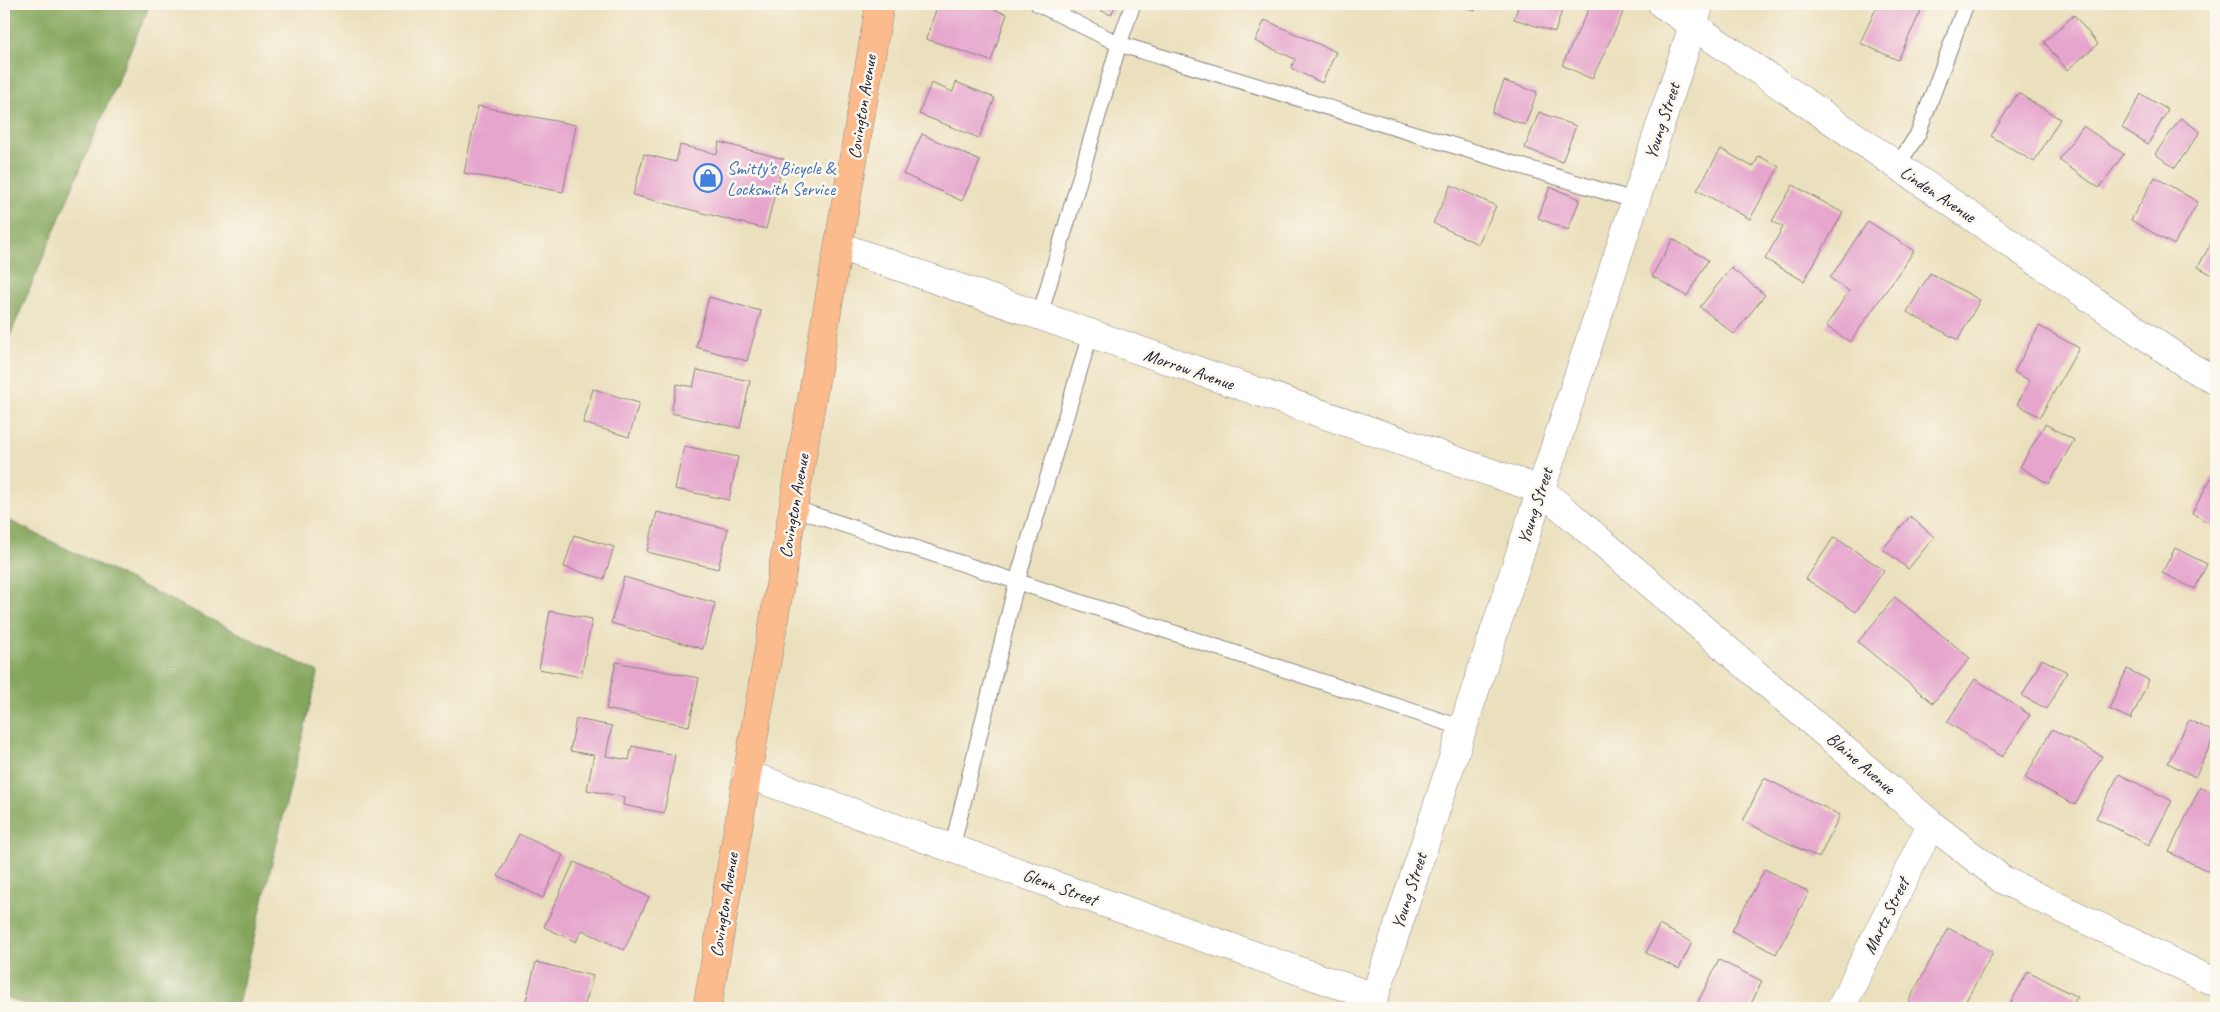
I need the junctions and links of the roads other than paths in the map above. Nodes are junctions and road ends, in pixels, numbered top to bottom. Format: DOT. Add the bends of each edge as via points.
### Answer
graph roads {
  1 [pos="880,4"];
  2 [pos="1038,4"];
  3 [pos="1133,4"];
  4 [pos="1662,4"];
  5 [pos="1966,4"];
  6 [pos="1696,15"];
  7 [pos="1119,44"];
  8 [pos="1897,166"];
  9 [pos="1636,201"];
  10 [pos="839,246"];
  11 [pos="1039,318"];
  12 [pos="1090,335"];
  13 [pos="2216,380"];
  14 [pos="1540,490"];
  15 [pos="793,508"];
  16 [pos="1017,581"];
  17 [pos="1463,728"];
  18 [pos="746,774"];
  19 [pos="1931,824"];
  20 [pos="952,848"];
  21 [pos="2216,984"];
  22 [pos="1372,1003"];
  23 [pos="707,1008"];
  24 [pos="1841,1008"];
  1 -- 10 [label="main road, Covington Avenue"];
  2 -- 7 [label="lane"];
  3 -- 7 [label="lane"];
  4 -- 6 [label="street, Linden Avenue"];
  5 -- 8 [label="lane" via="1918,134"];
  6 -- 8 [label="street, Linden Avenue"];
  6 -- 9 [label="street, Young Street"];
  7 -- 9 [label="lane"];
  7 -- 11 [label="lane"];
  8 -- 13 [label="street, Linden Avenue" via="2192,368"];
  9 -- 14 [label="street, Young Street"];
  10 -- 11 [label="street, Morrow Avenue"];
  10 -- 15 [label="main road, Covington Avenue"];
  11 -- 12 [label="street, Morrow Avenue"];
  12 -- 14 [label="street, Morrow Avenue"];
  12 -- 16 [label="lane"];
  14 -- 17 [label="street, Young Street"];
  14 -- 19 [label="street, Blaine Avenue"];
  15 -- 16 [label="lane"];
  15 -- 18 [label="main road, Covington Avenue"];
  16 -- 17 [label="lane"];
  16 -- 20 [label="lane"];
  17 -- 22 [label="street, Young Street"];
  18 -- 20 [label="street, Glenn Street"];
  18 -- 23 [label="main road, Covington Avenue"];
  19 -- 21 [label="street, Blaine Avenue" via="2003,880"];
  19 -- 24 [label="street, Martz Street"];
  20 -- 22 [label="street, Glenn Street"];
}
